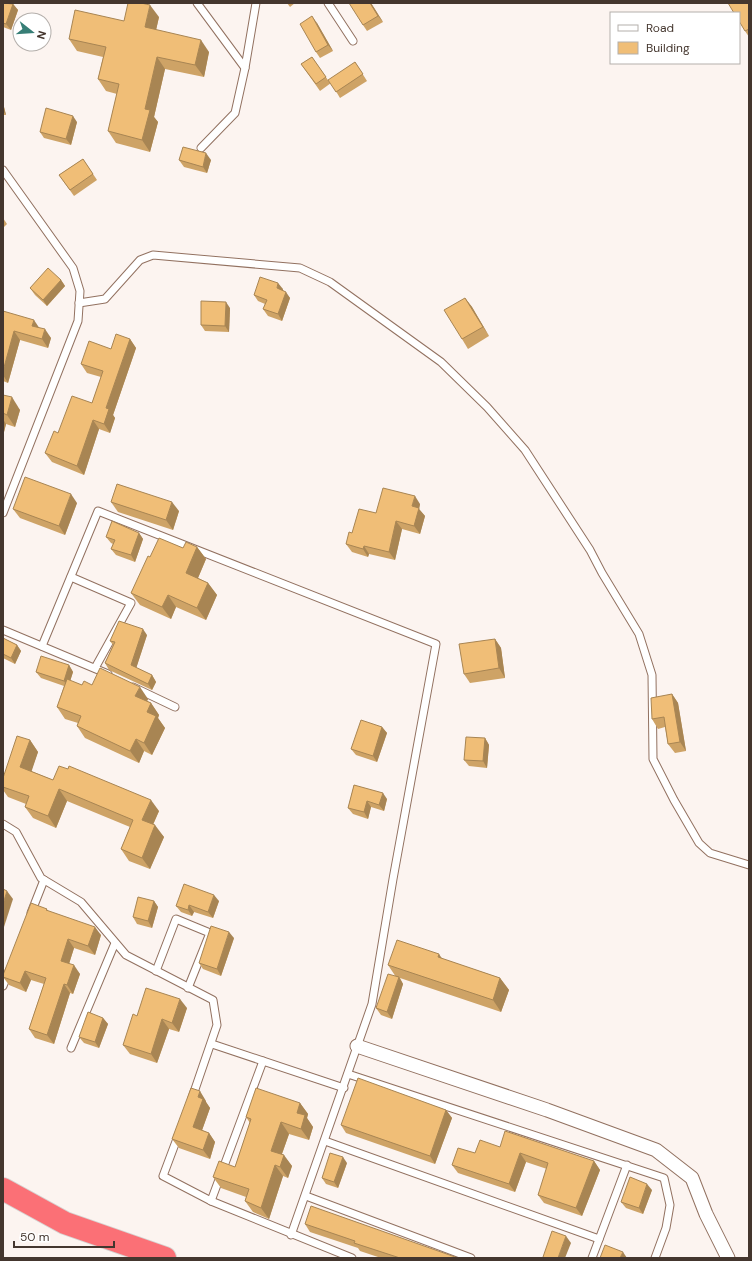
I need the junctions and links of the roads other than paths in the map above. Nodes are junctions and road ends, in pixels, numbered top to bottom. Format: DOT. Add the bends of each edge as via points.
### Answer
graph roads {
  1 [pos="197,3"];
  2 [pos="256,3"];
  3 [pos="328,3"];
  4 [pos="353,41"];
  5 [pos="245,68"];
  6 [pos="201,148"];
  7 [pos="3,170"];
  8 [pos="79,303"];
  9 [pos="3,513"];
  10 [pos="71,577"];
  11 [pos="3,630"];
  12 [pos="42,646"];
  13 [pos="95,668"];
  14 [pos="115,678"];
  15 [pos="128,684"];
  16 [pos="175,707"];
  17 [pos="3,824"];
  18 [pos="749,865"];
  19 [pos="44,880"];
  20 [pos="28,922"];
  21 [pos="115,943"];
  22 [pos="11,964"];
  23 [pos="156,971"];
  24 [pos="3,986"];
  25 [pos="188,988"];
  26 [pos="212,1044"];
  27 [pos="357,1046"];
  28 [pos="71,1048"];
  29 [pos="263,1061"];
  30 [pos="348,1074"];
  31 [pos="344,1088"];
  32 [pos="190,1103"];
  33 [pos="179,1132"];
  34 [pos="325,1141"];
  35 [pos="627,1165"];
  36 [pos="3,1189"];
  37 [pos="306,1196"];
  38 [pos="211,1201"];
  39 [pos="291,1235"];
  40 [pos="599,1239"];
  41 [pos="165,1258"];
  42 [pos="352,1258"];
  43 [pos="471,1258"];
  44 [pos="592,1258"];
  45 [pos="655,1258"];
  46 [pos="728,1258"];
  1 -- 5 [label="lane"];
  2 -- 5 [label="lane"];
  3 -- 4 [label="lane"];
  5 -- 6 [label="lane" via="235,113"];
  7 -- 8 [label="lane" via="74,268 80,291"];
  8 -- 9 [label="lane" via="78,321"];
  8 -- 18 [label="lane" via="105,299 140,260 153,255 300,268 330,282 441,362 525,450 590,550 639,634 652,675 653,759 699,843 710,853"];
  10 -- 12 [label="lane"];
  10 -- 13 [label="lane" via="131,603"];
  10 -- 27 [label="lane" via="98,511 436,644 372,1004"];
  11 -- 12 [label="lane"];
  12 -- 13 [label="lane"];
  13 -- 14 [label="lane"];
  15 -- 16 [label="lane"];
  17 -- 19 [label="lane" via="16,832"];
  19 -- 20 [label="lane"];
  19 -- 21 [label="lane" via="81,902"];
  21 -- 23 [label="lane" via="126,955"];
  21 -- 28 [label="lane"];
  22 -- 24 [label="lane"];
  23 -- 25 [label="lane"];
  23 -- 25 [label="lane" via="176,919 210,933"];
  25 -- 26 [label="lane" via="213,1000 217,1025"];
  26 -- 29 [label="lane"];
  26 -- 32 [label="lane"];
  27 -- 30 [label="lane"];
  27 -- 46 [label="street" via="656,1150 692,1178 706,1214"];
  29 -- 31 [label="lane"];
  29 -- 38 [label="lane"];
  30 -- 31 [label="lane"];
  30 -- 35 [label="lane"];
  31 -- 34 [label="lane"];
  33 -- 38 [label="lane" via="163,1176"];
  34 -- 37 [label="lane"];
  34 -- 40 [label="lane"];
  35 -- 40 [label="lane"];
  35 -- 45 [label="lane" via="664,1178 670,1205 666,1228"];
  36 -- 41 [label="highway" via="65,1223"];
  37 -- 39 [label="lane"];
  37 -- 43 [label="lane"];
  38 -- 39 [label="lane"];
  39 -- 42 [label="lane"];
  40 -- 44 [label="lane"];
}
